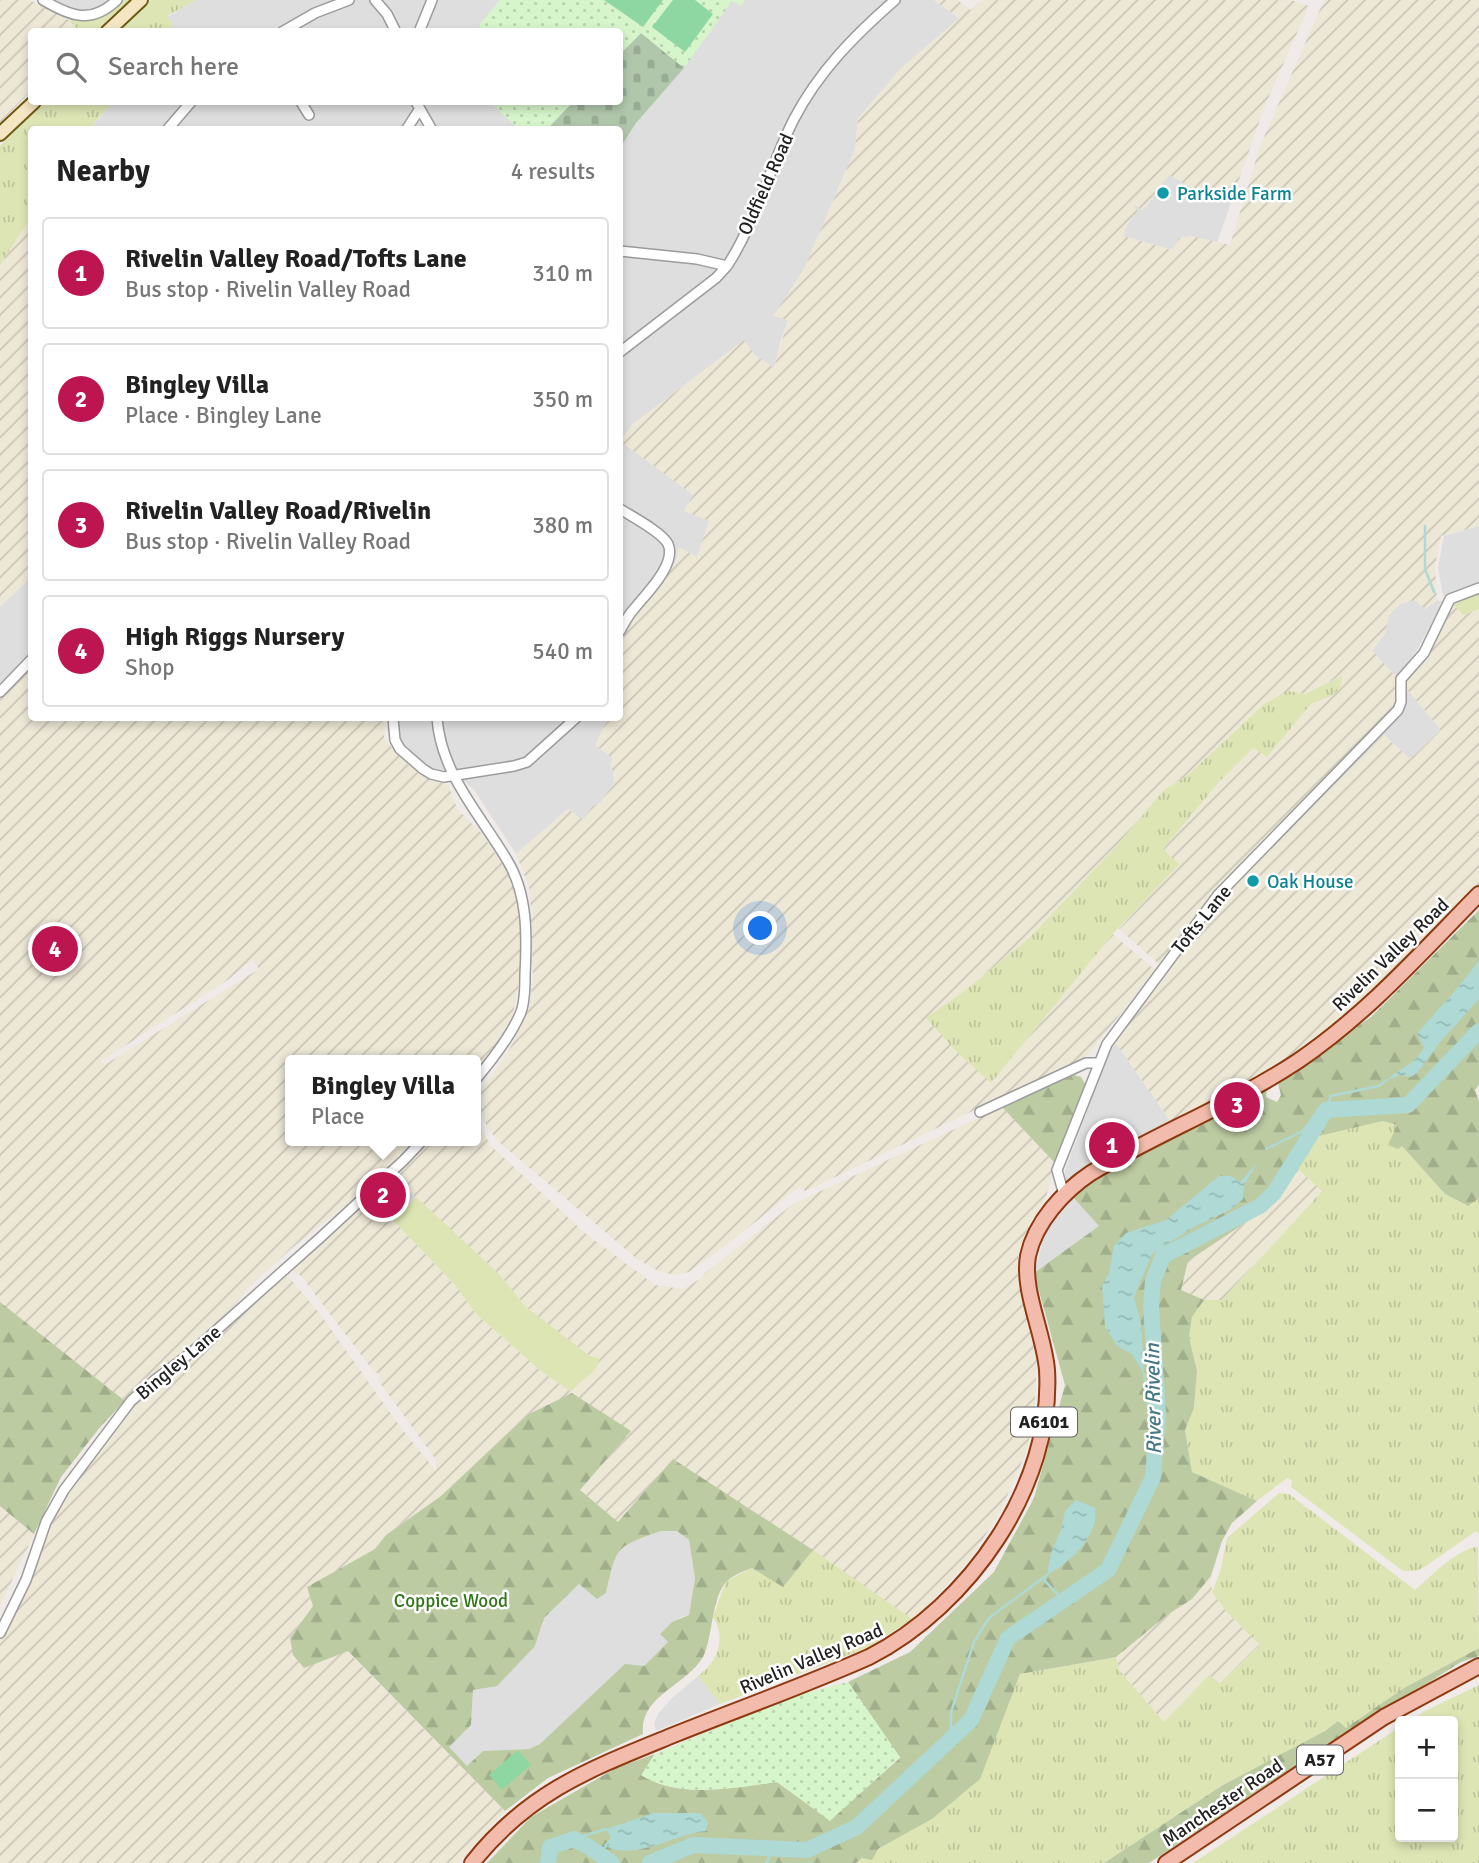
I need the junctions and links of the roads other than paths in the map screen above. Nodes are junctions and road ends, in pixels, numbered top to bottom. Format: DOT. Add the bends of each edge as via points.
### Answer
graph roads {
  1 [pos="43,0"];
  2 [pos="117,0"];
  3 [pos="141,0"];
  4 [pos="349,0"];
  5 [pos="375,0"];
  6 [pos="432,0"];
  7 [pos="895,0"];
  8 [pos="111,28"];
  9 [pos="289,28"];
  10 [pos="394,28"];
  11 [pos="421,28"];
  12 [pos="31,105"];
  13 [pos="188,105"];
  14 [pos="303,105"];
  15 [pos="418,106"];
  16 [pos="309,115"];
  17 [pos="170,126"];
  18 [pos="408,126"];
  19 [pos="430,126"];
  20 [pos="0,134"];
  21 [pos="623,251"];
  22 [pos="727,266"];
  23 [pos="623,350"];
  24 [pos="623,511"];
  25 [pos="1479,588"];
  26 [pos="623,626"];
  27 [pos="28,663"];
  28 [pos="0,692"];
  29 [pos="393,721"];
  30 [pos="438,721"];
  31 [pos="573,721"];
  32 [pos="453,776"];
  33 [pos="1479,894"];
  34 [pos="1099,1063"];
  35 [pos="481,1073"];
  36 [pos="980,1112"];
  37 [pos="417,1146"];
  38 [pos="1064,1195"];
  39 [pos="0,1633"];
  40 [pos="1479,1666"];
  41 [pos="472,1863"];
  42 [pos="1166,1863"];
  1 -- 2 [label="street" via="69,15 81,16 94,15"];
  3 -- 8 [label="main road"];
  4 -- 9 [label="street"];
  5 -- 10 [label="street"];
  6 -- 11 [label="street"];
  7 -- 22 [label="street, Oldfield Road" via="836,57 813,87"];
  12 -- 20 [label="main road"];
  13 -- 17 [label="street"];
  14 -- 16 [label="street"];
  15 -- 18 [label="street"];
  15 -- 19 [label="street"];
  21 -- 22 [label="street"];
  22 -- 23 [label="street, Oldfield Road"];
  24 -- 26 [label="street" via="663,538 670,556"];
  25 -- 34 [label="street, Tofts Lane" via="1450,599 1424,653 1401,679 1398,710 1218,895 1107,1044"];
  27 -- 28 [label="street"];
  29 -- 32 [label="street" via="400,749 431,774"];
  30 -- 32 [label="street" via="444,757"];
  31 -- 32 [label="street" via="527,762"];
  32 -- 35 [label="street" via="512,869 525,917 522,1010"];
  33 -- 38 [label="main road, Rivelin Valley Road / A6101" via="1365,1010 1299,1060 1104,1165"];
  34 -- 36 [label="street" via="1086,1063"];
  34 -- 38 [label="street, Tofts Lane" via="1057,1170"];
  37 -- 39 [label="street, Bingley Lane" via="192,1352 131,1401 64,1490"];
  38 -- 41 [label="main road, Rivelin Valley Road / A6101" via="1045,1219 1028,1257 1028,1281 1047,1373 1040,1442 1020,1495 982,1561 961,1587 912,1631 869,1657 620,1756 561,1785 510,1822"];
  40 -- 42 [label="main road, Manchester Road / A57" via="1384,1717"];
}
